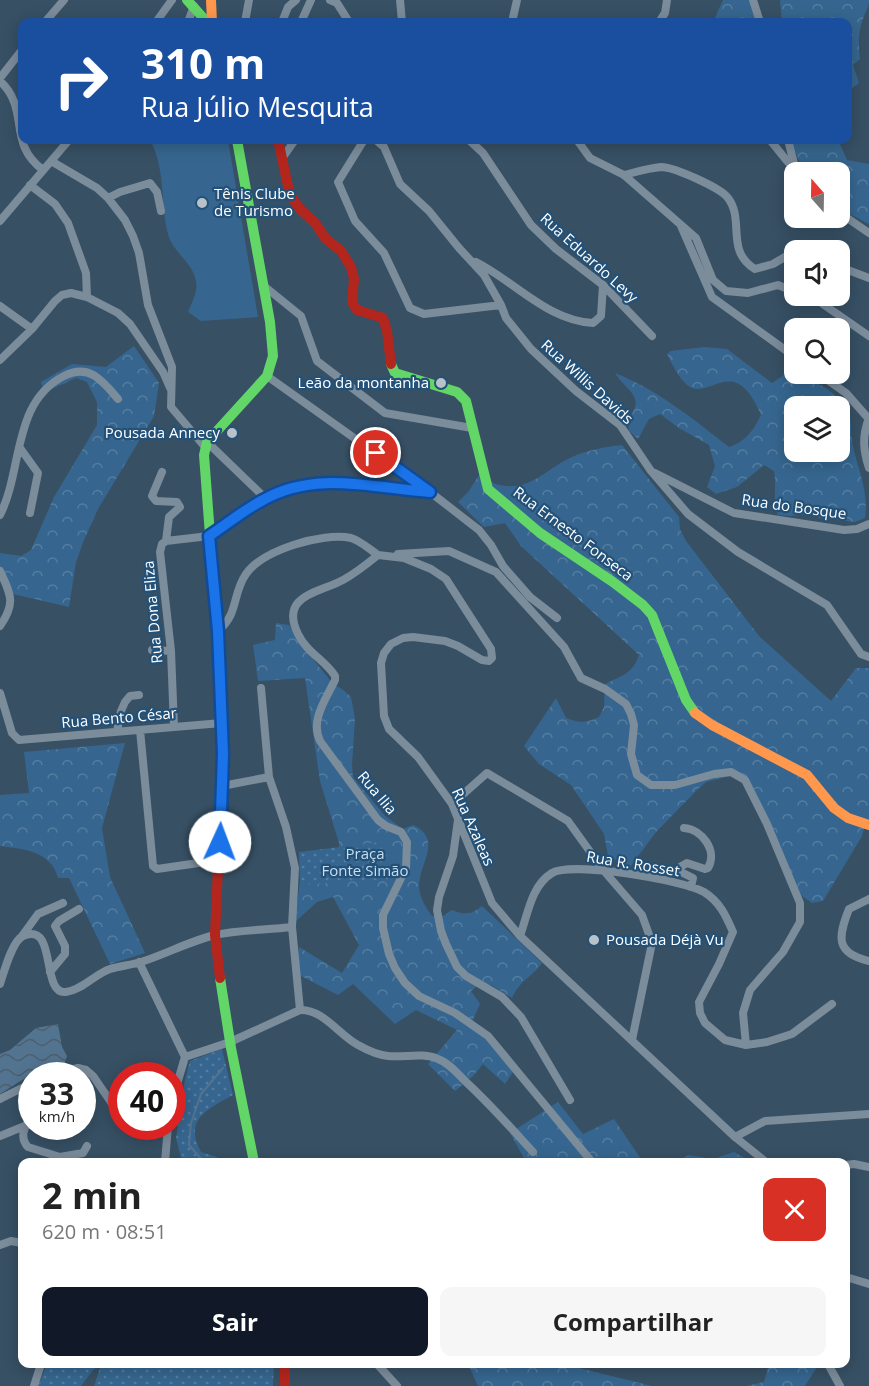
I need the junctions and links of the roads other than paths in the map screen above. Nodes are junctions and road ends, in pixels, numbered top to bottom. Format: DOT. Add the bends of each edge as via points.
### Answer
graph roads {
  1 [pos="64,0"];
  2 [pos="172,0"];
  3 [pos="204,0"];
  4 [pos="211,0"];
  5 [pos="249,0"];
  6 [pos="296,0"];
  7 [pos="311,0"];
  8 [pos="330,0"];
  9 [pos="400,0"];
  10 [pos="518,0"];
  11 [pos="666,0"];
  12 [pos="753,0"];
  13 [pos="190,3"];
  14 [pos="48,18"];
  15 [pos="159,18"];
  16 [pos="188,18"];
  17 [pos="203,18"];
  18 [pos="212,18"];
  19 [pos="246,18"];
  20 [pos="284,18"];
  21 [pos="303,18"];
  22 [pos="347,18"];
  23 [pos="402,18"];
  24 [pos="513,18"];
  25 [pos="662,18"];
  26 [pos="759,18"];
  27 [pos="18,55"];
  28 [pos="0,80"];
  29 [pos="18,112"];
  30 [pos="23,144"];
  31 [pos="66,144"];
  32 [pos="238,144"];
  33 [pos="279,144"];
  34 [pos="292,144"];
  35 [pos="362,144"];
  36 [pos="381,144"];
  37 [pos="473,144"];
  38 [pos="580,144"];
  39 [pos="773,144"];
  40 [pos="789,144"];
  41 [pos="283,157"];
  42 [pos="51,161"];
  43 [pos="788,162"];
  44 [pos="794,162"];
  45 [pos="43,170"];
  46 [pos="624,175"];
  47 [pos="30,185"];
  48 [pos="108,198"];
  49 [pos="161,211"];
  50 [pos="850,220"];
  51 [pos="0,221"];
  52 [pos="680,222"];
  53 [pos="869,233"];
  54 [pos="784,258"];
  55 [pos="469,259"];
  56 [pos="850,271"];
  57 [pos="869,278"];
  58 [pos="262,285"];
  59 [pos="603,285"];
  60 [pos="784,287"];
  61 [pos="87,297"];
  62 [pos="501,305"];
  63 [pos="0,306"];
  64 [pos="826,306"];
  65 [pos="32,329"];
  66 [pos="652,336"];
  67 [pos="869,336"];
  68 [pos="784,349"];
  69 [pos="0,360"];
  70 [pos="267,376"];
  71 [pos="833,384"];
  72 [pos="171,390"];
  73 [pos="118,399"];
  74 [pos="869,419"];
  75 [pos="472,428"];
  76 [pos="206,445"];
  77 [pos="20,448"];
  78 [pos="869,468"];
  79 [pos="651,471"];
  80 [pos="162,472"];
  81 [pos="430,492"];
  82 [pos="265,498"];
  83 [pos="30,513"];
  84 [pos="0,515"];
  85 [pos="869,524"];
  86 [pos="209,536"];
  87 [pos="166,541"];
  88 [pos="378,555"];
  89 [pos="390,556"];
  90 [pos="0,571"];
  91 [pos="557,618"];
  92 [pos="0,626"];
  93 [pos="218,631"];
  94 [pos="152,650"];
  95 [pos="171,651"];
  96 [pos="869,657"];
  97 [pos="261,688"];
  98 [pos="0,693"];
  99 [pos="139,695"];
  100 [pos="222,723"];
  101 [pos="174,727"];
  102 [pos="140,730"];
  103 [pos="117,731"];
  104 [pos="269,777"];
  105 [pos="222,786"];
  106 [pos="452,804"];
  107 [pos="458,819"];
  108 [pos="869,825"];
  109 [pos="684,828"];
  110 [pos="219,860"];
  111 [pos="604,871"];
  112 [pos="691,887"];
  113 [pos="869,899"];
  114 [pos="63,903"];
  115 [pos="80,909"];
  116 [pos="292,927"];
  117 [pos="22,936"];
  118 [pos="215,936"];
  119 [pos="520,936"];
  120 [pos="869,961"];
  121 [pos="139,962"];
  122 [pos="50,972"];
  123 [pos="0,984"];
  124 [pos="832,1004"];
  125 [pos="300,1010"];
  126 [pos="632,1040"];
  127 [pos="230,1042"];
  128 [pos="746,1045"];
  129 [pos="186,1057"];
  130 [pos="184,1062"];
  131 [pos="96,1080"];
  132 [pos="18,1090"];
  133 [pos="108,1098"];
  134 [pos="0,1099"];
  135 [pos="570,1100"];
  136 [pos="869,1114"];
  137 [pos="18,1129"];
  138 [pos="0,1136"];
  139 [pos="735,1137"];
  140 [pos="24,1140"];
  141 [pos="167,1140"];
  142 [pos="87,1146"];
  143 [pos="533,1152"];
  144 [pos="165,1158"];
  145 [pos="253,1158"];
  146 [pos="589,1158"];
  147 [pos="761,1158"];
  148 [pos="850,1165"];
  149 [pos="869,1167"];
  150 [pos="18,1241"];
  151 [pos="0,1245"];
  152 [pos="850,1278"];
  153 [pos="869,1284"];
  154 [pos="40,1368"];
  155 [pos="285,1368"];
  156 [pos="381,1368"];
  157 [pos="830,1368"];
  158 [pos="34,1386"];
  159 [pos="285,1386"];
  160 [pos="397,1386"];
  161 [pos="840,1386"];
  1 -- 14 [label="street"];
  2 -- 15 [label="street"];
  3 -- 13 [label="street"];
  4 -- 18 [label="street"];
  5 -- 19 [label="street"];
  6 -- 20 [label="street"];
  7 -- 21 [label="street"];
  8 -- 22 [label="street" via="338,3"];
  9 -- 23 [label="street"];
  10 -- 24 [label="street"];
  11 -- 25 [label="street"];
  12 -- 26 [label="street"];
  13 -- 16 [label="street"];
  13 -- 17 [label="street"];
  27 -- 28 [label="street"];
  28 -- 29 [label="street"];
  30 -- 45 [label="street" via="33,163"];
  31 -- 42 [label="street"];
  32 -- 58 [label="street"];
  33 -- 41 [label="street"];
  34 -- 41 [label="street"];
  35 -- 62 [label="street" via="338,182 355,221 384,253 410,308 424,315"];
  36 -- 55 [label="street, Rua Willis Davids" via="400,184 429,211"];
  37 -- 59 [label="street, Rua Eduardo Levy" via="531,225"];
  38 -- 46 [label="street" via="590,158"];
  39 -- 43 [label="street"];
  40 -- 44 [label="street"];
  41 -- 75 [label="street, Rua Ernesto Fonseca" via="290,195 351,267 352,302 357,309 383,318 388,326 388,362 395,373 457,392 466,401"];
  42 -- 45 [label="street"];
  42 -- 48 [label="street"];
  45 -- 47 [label="street"];
  46 -- 52 [label="street"];
  46 -- 54 [label="street" via="672,168 719,191 729,198 738,249 745,263 755,269"];
  47 -- 51 [label="street"];
  47 -- 61 [label="street" via="55,204 68,223 86,273"];
  48 -- 49 [label="street" via="150,183 157,192"];
  48 -- 72 [label="street" via="125,220 139,253 148,305 172,366"];
  50 -- 53 [label="street"];
  52 -- 60 [label="street" via="696,238 713,280 726,291 748,293 778,285"];
  52 -- 68 [label="street" via="712,297"];
  55 -- 59 [label="street" via="492,270 536,302 581,323 593,323 600,316"];
  55 -- 62 [label="street, Rua Willis Davids" via="484,275"];
  56 -- 57 [label="street"];
  58 -- 70 [label="street" via="273,348"];
  58 -- 75 [label="street" via="301,316 318,361 385,413"];
  59 -- 66 [label="street, Rua Eduardo Levy"];
  61 -- 65 [label="street" via="62,295"];
  61 -- 72 [label="street" via="130,324"];
  62 -- 79 [label="street, Rua Willis Davids" via="531,349 620,425"];
  63 -- 65 [label="street"];
  64 -- 67 [label="street"];
  65 -- 69 [label="street"];
  70 -- 76 [label="street"];
  70 -- 81 [label="street"];
  71 -- 74 [label="street"];
  72 -- 76 [label="street" via="171,407"];
  73 -- 77 [label="street" via="93,374 70,373 56,380 31,407"];
  74 -- 78 [label="street" via="864,431 864,453"];
  75 -- 108 [label="street, Rua Ernesto Fonseca" via="488,489 540,533 613,582 652,615 686,700 695,713 807,775 834,808"];
  76 -- 82 [label="street"];
  76 -- 86 [label="street"];
  77 -- 83 [label="street" via="38,473"];
  77 -- 84 [label="street"];
  79 -- 85 [label="street, Rua do Bosque" via="734,513 844,530"];
  79 -- 96 [label="street, Rua Willis Davids" via="688,514 738,552 828,605 861,654"];
  80 -- 87 [label="street" via="152,496 156,501 177,502 180,507 169,518"];
  81 -- 82 [label="street" via="330,482 308,483"];
  81 -- 91 [label="street" via="479,530 530,597"];
  82 -- 86 [label="street"];
  86 -- 87 [label="street, Rua Dona Eliza"];
  86 -- 93 [label="street"];
  87 -- 95 [label="street, Rua Dona Eliza" via="160,552"];
  88 -- 89 [label="street, Rua Azaleas"];
  88 -- 93 [label="street" via="349,538 299,542 275,552 246,573 230,620"];
  88 -- 146 [label="street, Rua Ilia" via="342,581 305,595 292,618 306,647 335,676 318,717 320,741 378,820 401,832 407,842 406,868 383,915 389,954 405,983 419,996 455,1012 488,1036"];
  89 -- 106 [label="street, Rua Azaleas" via="422,565 446,579 493,655 489,661 482,660 458,645 413,637 392,644 381,663 386,723 425,765"];
  89 -- 128 [label="street" via="448,551 495,572 564,647 581,678 626,704 634,725 631,754 637,775 651,785 675,785 731,771 745,780 800,903 800,922 783,952 750,990 743,1012"];
  90 -- 92 [label="street" via="11,603"];
  93 -- 100 [label="street"];
  94 -- 95 [label="street"];
  95 -- 101 [label="street, Rua Dona Eliza"];
  97 -- 104 [label="street"];
  98 -- 103 [label="street, Rua Bento César" via="12,733 19,740"];
  99 -- 103 [label="street" via="124,702"];
  100 -- 101 [label="street, Rua Bento César"];
  100 -- 105 [label="street"];
  101 -- 102 [label="street, Rua Bento César"];
  102 -- 103 [label="street, Rua Bento César"];
  102 -- 110 [label="street" via="152,864 155,868"];
  104 -- 105 [label="street"];
  104 -- 116 [label="street" via="292,851"];
  105 -- 110 [label="street"];
  106 -- 107 [label="street, Rua Azaleas"];
  106 -- 111 [label="street" via="487,773 568,821"];
  107 -- 119 [label="street, Rua Azaleas" via="492,903"];
  107 -- 135 [label="street" via="453,856 437,910 446,944 462,972 502,997 521,1017"];
  109 -- 112 [label="street" via="704,839 712,856 705,869 687,863 680,867 681,873 693,878"];
  110 -- 118 [label="street"];
  111 -- 112 [label="street, Rua R. Rosset"];
  111 -- 119 [label="street, Rua R. Rosset" via="560,869 542,880"];
  111 -- 126 [label="street" via="642,915 652,943"];
  112 -- 128 [label="street, Rua R. Rosset" via="705,893 724,911 733,932 699,1002 700,1013 705,1023 725,1040"];
  113 -- 120 [label="street" via="849,909 840,931 848,952"];
  114 -- 117 [label="street" via="38,914"];
  115 -- 122 [label="street" via="55,926 65,954"];
  116 -- 118 [label="street"];
  116 -- 125 [label="street"];
  117 -- 122 [label="street" via="38,937 44,945"];
  117 -- 123 [label="street" via="15,944"];
  118 -- 121 [label="street"];
  118 -- 127 [label="street"];
  119 -- 126 [label="street, Rua Azaleas"];
  121 -- 122 [label="street" via="107,970 66,992 53,986"];
  121 -- 129 [label="street"];
  124 -- 128 [label="street" via="792,1034"];
  125 -- 127 [label="street"];
  125 -- 143 [label="street" via="312,1012 355,1044 376,1053 438,1059 490,1104"];
  126 -- 139 [label="street, Rua Azaleas"];
  127 -- 129 [label="street"];
  127 -- 145 [label="street"];
  129 -- 130 [label="street"];
  131 -- 133 [label="street"];
  132 -- 134 [label="street"];
  136 -- 139 [label="street" via="765,1121"];
  137 -- 138 [label="street"];
  139 -- 147 [label="street, Rua Azaleas"];
  140 -- 142 [label="street" via="28,1147 60,1157 83,1153"];
  141 -- 144 [label="street"];
  148 -- 149 [label="street"];
  150 -- 151 [label="street"];
  152 -- 153 [label="street"];
  154 -- 158 [label="street"];
  155 -- 159 [label="street"];
  156 -- 160 [label="street"];
  157 -- 161 [label="street"];
}
